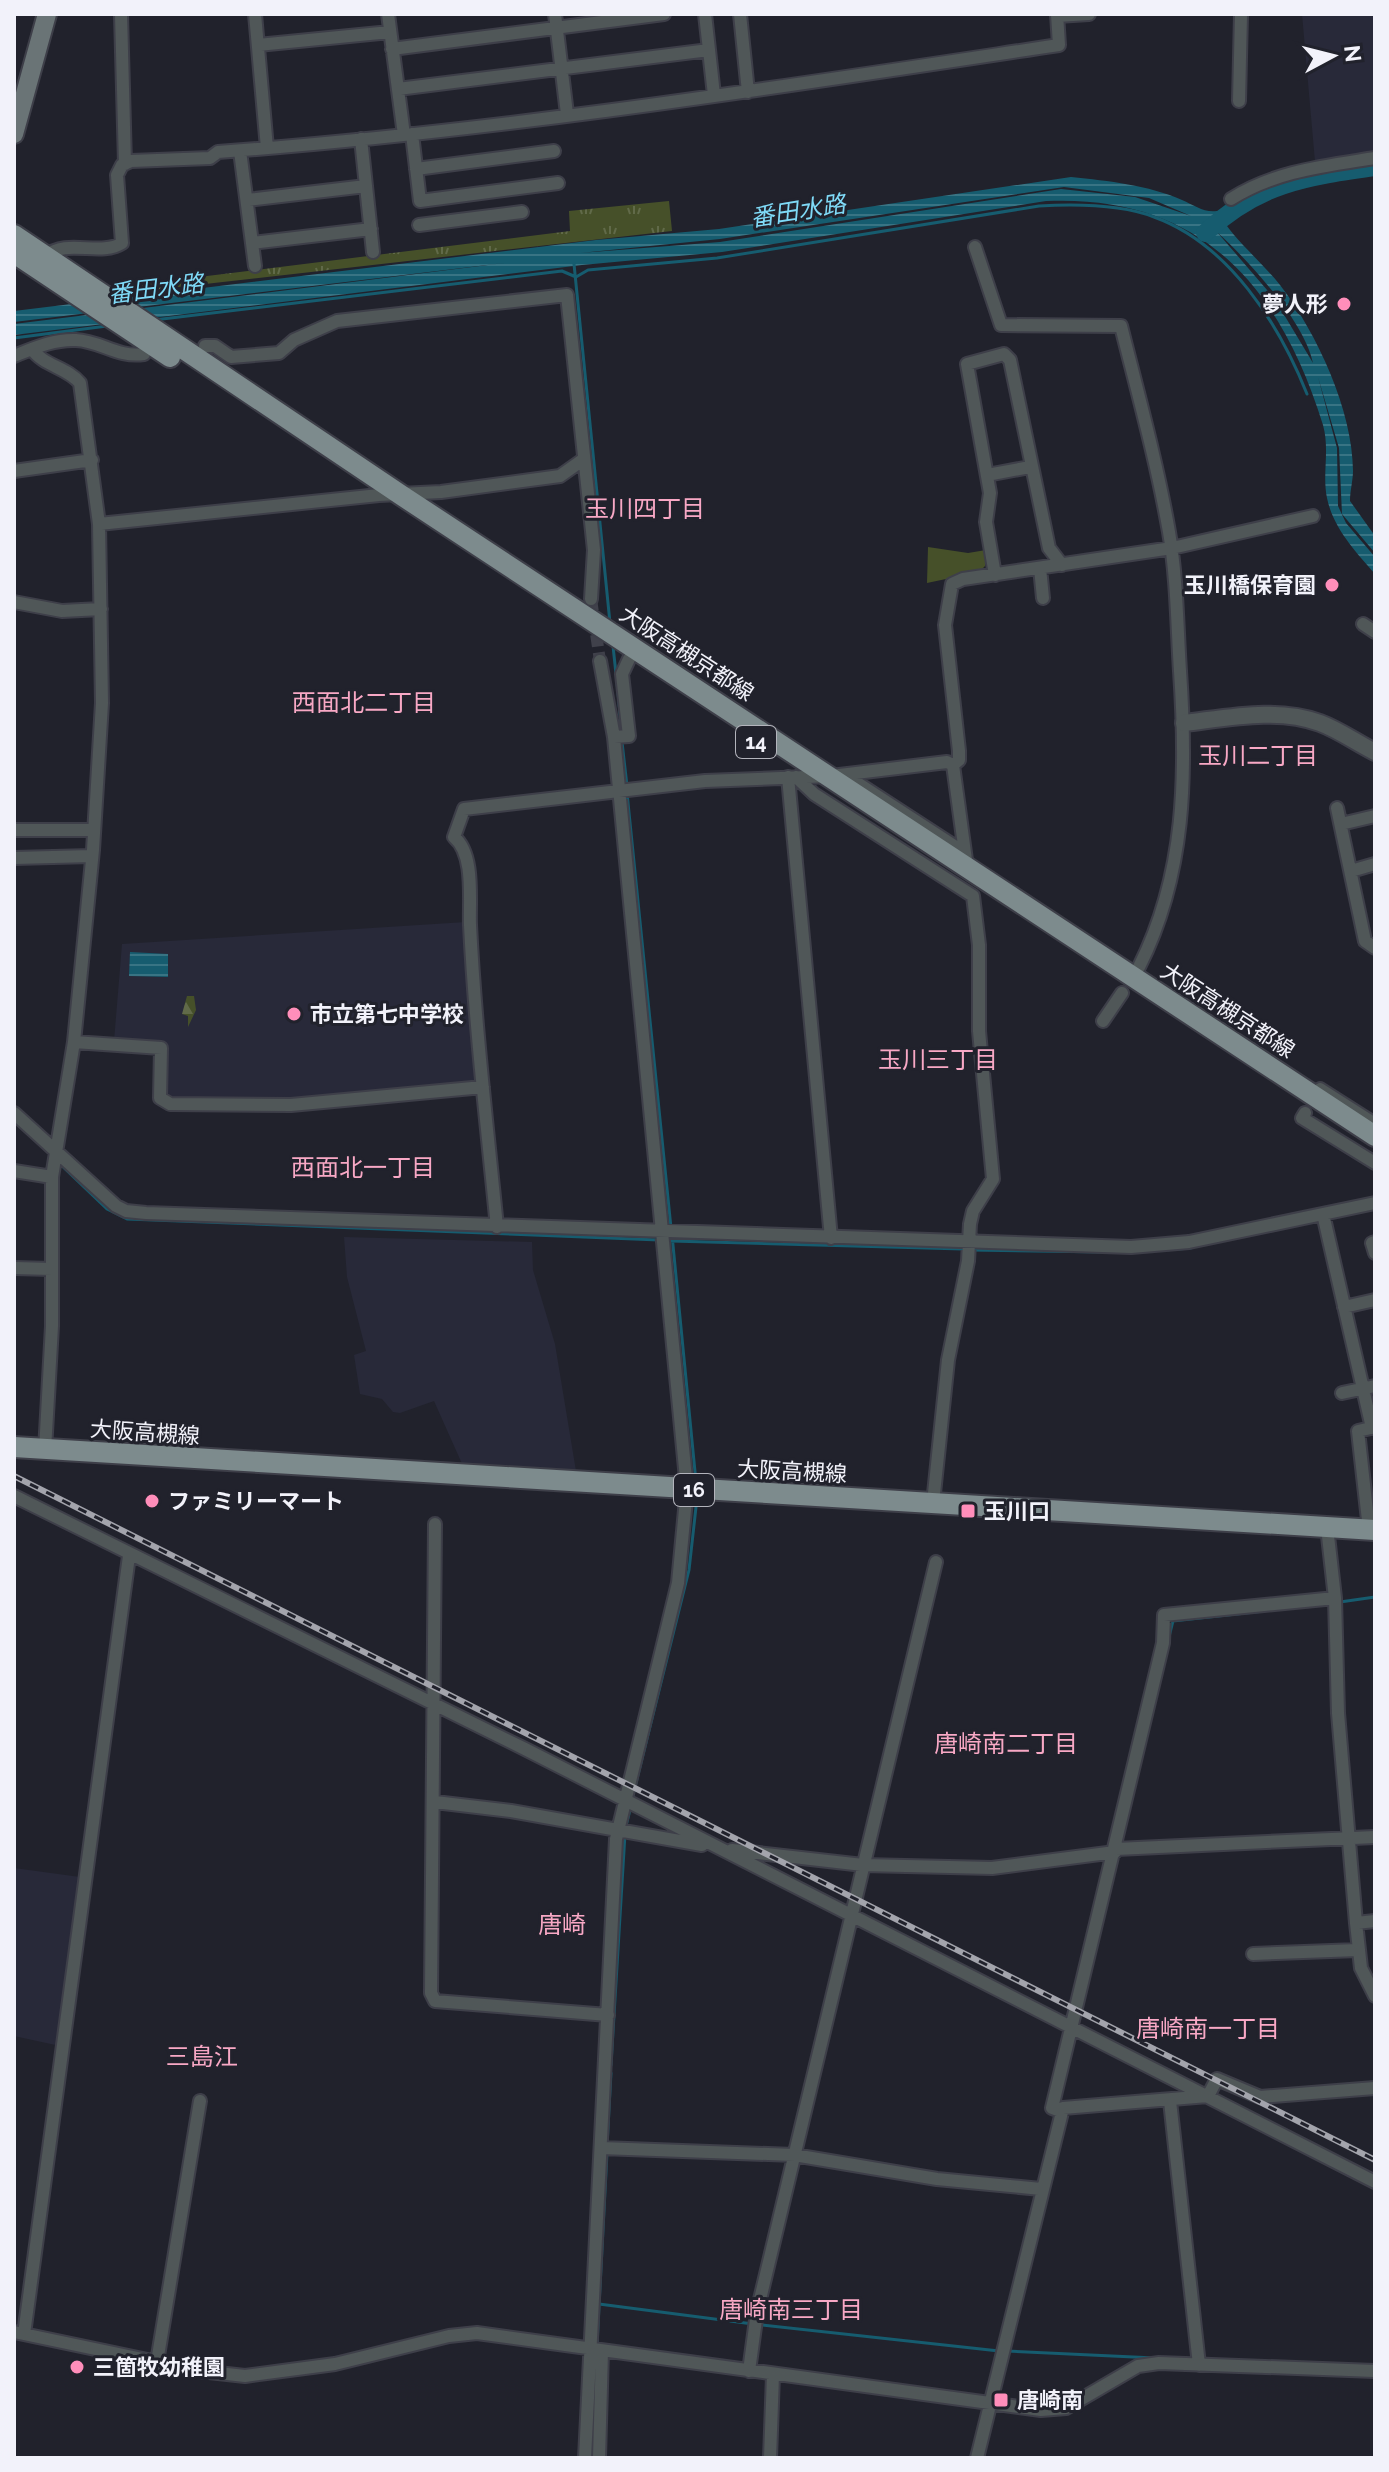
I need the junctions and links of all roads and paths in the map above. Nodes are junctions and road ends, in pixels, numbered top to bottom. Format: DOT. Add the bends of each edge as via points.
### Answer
graph roads {
  1 [pos="47,14"];
  2 [pos="121,14"];
  3 [pos="255,14"];
  4 [pos="388,14"];
  5 [pos="555,14"];
  6 [pos="664,14"];
  7 [pos="705,14"];
  8 [pos="740,14"];
  9 [pos="1089,14"];
  10 [pos="1241,14"];
  11 [pos="1057,15"];
  12 [pos="556,28"];
  13 [pos="390,32"];
  14 [pos="258,45"];
  15 [pos="392,49"];
  16 [pos="709,50"];
  17 [pos="561,68"];
  18 [pos="398,89"];
  19 [pos="748,92"];
  20 [pos="714,95"];
  21 [pos="1239,101"];
  22 [pos="567,114"];
  23 [pos="14,134"];
  24 [pos="408,134"];
  25 [pos="361,139"];
  26 [pos="267,148"];
  27 [pos="240,151"];
  28 [pos="554,151"];
  29 [pos="1375,158"];
  30 [pos="125,164"];
  31 [pos="416,169"];
  32 [pos="558,183"];
  33 [pos="366,186"];
  34 [pos="439,198"];
  35 [pos="1231,199"];
  36 [pos="247,200"];
  37 [pos="522,212"];
  38 [pos="442,222"];
  39 [pos="419,225"];
  40 [pos="371,229"];
  41 [pos="14,235"];
  42 [pos="252,243"];
  43 [pos="975,247"];
  44 [pos="373,252"];
  45 [pos="14,253"];
  46 [pos="46,256"];
  47 [pos="255,266"];
  48 [pos="205,346"];
  49 [pos="32,349"];
  50 [pos="144,354"];
  51 [pos="14,356"];
  52 [pos="584,459"];
  53 [pos="92,460"];
  54 [pos="1030,467"];
  55 [pos="14,471"];
  56 [pos="987,475"];
  57 [pos="379,495"];
  58 [pos="401,495"];
  59 [pos="1313,516"];
  60 [pos="99,524"];
  61 [pos="1172,548"];
  62 [pos="1062,565"];
  63 [pos="1040,568"];
  64 [pos="995,575"];
  65 [pos="1043,598"];
  66 [pos="591,599"];
  67 [pos="14,602"];
  68 [pos="101,609"];
  69 [pos="1363,624"];
  70 [pos="1375,632"];
  71 [pos="629,659"];
  72 [pos="600,661"];
  73 [pos="1184,723"];
  74 [pos="614,737"];
  75 [pos="1375,752"];
  76 [pos="953,765"];
  77 [pos="814,776"];
  78 [pos="620,791"];
  79 [pos="1337,808"];
  80 [pos="1375,816"];
  81 [pos="1341,824"];
  82 [pos="14,830"];
  83 [pos="94,830"];
  84 [pos="92,856"];
  85 [pos="14,858"];
  86 [pos="1375,864"];
  87 [pos="1351,871"];
  88 [pos="1375,910"];
  89 [pos="1360,913"];
  90 [pos="1375,948"];
  91 [pos="1139,967"];
  92 [pos="1122,993"];
  93 [pos="1103,1021"];
  94 [pos="74,1042"];
  95 [pos="483,1087"];
  96 [pos="1316,1092"];
  97 [pos="14,1113"];
  98 [pos="1305,1113"];
  99 [pos="1375,1124"];
  100 [pos="1375,1136"];
  101 [pos="56,1150"];
  102 [pos="1375,1151"];
  103 [pos="1375,1163"];
  104 [pos="14,1171"];
  105 [pos="52,1177"];
  106 [pos="1375,1203"];
  107 [pos="1323,1214"];
  108 [pos="497,1227"];
  109 [pos="663,1232"];
  110 [pos="831,1238"];
  111 [pos="968,1242"];
  112 [pos="1375,1242"];
  113 [pos="1375,1253"];
  114 [pos="14,1268"];
  115 [pos="52,1269"];
  116 [pos="1375,1300"];
  117 [pos="1344,1307"];
  118 [pos="1369,1388"];
  119 [pos="1342,1393"];
  120 [pos="1373,1428"];
  121 [pos="14,1447"];
  122 [pos="45,1450"];
  123 [pos="687,1489"];
  124 [pos="14,1496"];
  125 [pos="933,1503"];
  126 [pos="435,1524"];
  127 [pos="1327,1527"];
  128 [pos="1372,1530"];
  129 [pos="129,1556"];
  130 [pos="936,1562"];
  131 [pos="1335,1598"];
  132 [pos="434,1704"];
  133 [pos="624,1800"];
  134 [pos="435,1802"];
  135 [pos="618,1829"];
  136 [pos="1375,1837"];
  137 [pos="1350,1839"];
  138 [pos="717,1847"];
  139 [pos="1115,1851"];
  140 [pos="863,1865"];
  141 [pos="851,1916"];
  142 [pos="1375,1921"];
  143 [pos="1356,1923"];
  144 [pos="1358,1950"];
  145 [pos="1253,1954"];
  146 [pos="1375,1996"];
  147 [pos="608,2015"];
  148 [pos="1072,2027"];
  149 [pos="1375,2088"];
  150 [pos="1208,2096"];
  151 [pos="200,2101"];
  152 [pos="1170,2101"];
  153 [pos="1060,2111"];
  154 [pos="601,2148"];
  155 [pos="794,2155"];
  156 [pos="1375,2182"];
  157 [pos="1041,2189"];
  158 [pos="19,2333"];
  159 [pos="597,2350"];
  160 [pos="157,2362"];
  161 [pos="1199,2365"];
  162 [pos="749,2371"];
  163 [pos="1375,2371"];
  164 [pos="773,2375"];
  165 [pos="989,2404"];
  166 [pos="585,2458"];
  167 [pos="599,2458"];
  168 [pos="770,2458"];
  169 [pos="977,2458"];
  1 -- 23 [label="main road"];
  2 -- 30 [label="street"];
  3 -- 14 [label="street"];
  4 -- 13 [label="street"];
  5 -- 12 [label="street"];
  6 -- 12 [label="street"];
  7 -- 16 [label="street"];
  8 -- 19 [label="street"];
  9 -- 11 [label="street"];
  10 -- 21 [label="street"];
  11 -- 19 [label="street" via="1059,45"];
  12 -- 15 [label="street"];
  12 -- 17 [label="street"];
  13 -- 14 [label="street"];
  13 -- 15 [label="street"];
  14 -- 26 [label="street"];
  15 -- 18 [label="street"];
  16 -- 17 [label="street"];
  16 -- 20 [label="street"];
  17 -- 18 [label="street"];
  17 -- 22 [label="street"];
  18 -- 24 [label="street"];
  19 -- 20 [label="street"];
  20 -- 22 [label="street"];
  22 -- 24 [label="street"];
  24 -- 25 [label="street"];
  24 -- 31 [label="street"];
  25 -- 26 [label="street"];
  25 -- 33 [label="street"];
  26 -- 27 [label="street"];
  27 -- 30 [label="street"];
  27 -- 36 [label="street"];
  28 -- 31 [label="street"];
  29 -- 35 [label="street" via="1277,177"];
  30 -- 46 [label="street" via="117,175 122,243 114,248 64,248"];
  31 -- 34 [label="street" via="420,201"];
  32 -- 34 [label="street"];
  33 -- 36 [label="street"];
  33 -- 40 [label="street"];
  34 -- 38 [label="street"];
  36 -- 42 [label="street"];
  37 -- 38 [label="street"];
  38 -- 39 [label="street"];
  40 -- 42 [label="street"];
  40 -- 44 [label="street"];
  41 -- 46 [label="main road, 大阪高槻京都線 / 14"];
  42 -- 47 [label="street"];
  43 -- 61 [label="street" via="1001,325 1121,326"];
  45 -- 57 [label="main road, 大阪高槻京都線 / 14"];
  46 -- 58 [label="main road, 大阪高槻京都線 / 14"];
  48 -- 52 [label="street" via="231,357 279,353 294,340 337,321 567,295"];
  49 -- 50 [label="street" via="77,339 121,355"];
  49 -- 51 [label="street"];
  49 -- 53 [label="street" via="80,383"];
  52 -- 58 [label="street" via="560,476"];
  52 -- 66 [label="street" via="594,550"];
  53 -- 55 [label="street"];
  53 -- 60 [label="street"];
  54 -- 56 [label="street"];
  54 -- 56 [label="street" via="1010,360 1004,354 967,364"];
  54 -- 62 [label="street" via="1049,548"];
  56 -- 64 [label="street" via="986,522"];
  57 -- 58 [label="street"];
  57 -- 60 [label="street"];
  57 -- 71 [label="main road, 大阪高槻京都線 / 14"];
  58 -- 77 [label="main road, 大阪高槻京都線 / 14"];
  59 -- 61 [label="street"];
  60 -- 68 [label="street"];
  61 -- 62 [label="street"];
  61 -- 73 [label="street"];
  62 -- 63 [label="street"];
  63 -- 64 [label="street"];
  63 -- 65 [label="street"];
  64 -- 76 [label="street" via="959,580 949,593 945,625 959,751"];
  67 -- 68 [label="street" via="62,611"];
  68 -- 83 [label="street"];
  69 -- 70 [label="street"];
  71 -- 74 [label="street" via="622,674 629,736"];
  71 -- 77 [label="main road, 大阪高槻京都線 / 14"];
  72 -- 74 [label="street"];
  73 -- 75 [label="street" via="1278,715 1322,724"];
  73 -- 91 [label="street" via="1183,799 1174,870 1164,911"];
  74 -- 78 [label="street"];
  76 -- 77 [label="street"];
  76 -- 77 [label="street" via="965,857"];
  77 -- 78 [label="street"];
  77 -- 100 [label="main road, 大阪高槻京都線 / 14"];
  77 -- 102 [label="main road, 大阪高槻京都線 / 14"];
  77 -- 110 [label="street"];
  77 -- 111 [label="street" via="814,794 973,896 993,1179 973,1211"];
  78 -- 95 [label="street" via="464,809 459,814 454,837 461,842 469,877"];
  78 -- 109 [label="street"];
  79 -- 81 [label="street"];
  80 -- 81 [label="street"];
  81 -- 87 [label="street"];
  82 -- 83 [label="street"];
  83 -- 84 [label="street"];
  84 -- 85 [label="street"];
  84 -- 94 [label="street"];
  86 -- 87 [label="street"];
  87 -- 89 [label="street"];
  88 -- 89 [label="street"];
  89 -- 90 [label="street" via="1365,941"];
  92 -- 93 [label="street"];
  94 -- 95 [label="street" via="161,1048 160,1098 170,1104 291,1105"];
  94 -- 101 [label="street"];
  95 -- 108 [label="street"];
  96 -- 99 [label="street" via="1319,1088"];
  97 -- 101 [label="street"];
  98 -- 103 [label="street" via="1302,1118"];
  101 -- 105 [label="street"];
  101 -- 108 [label="street" via="126,1211"];
  104 -- 105 [label="street"];
  105 -- 115 [label="street"];
  106 -- 107 [label="street"];
  107 -- 111 [label="street" via="1154,1247"];
  107 -- 117 [label="street"];
  108 -- 109 [label="street"];
  109 -- 110 [label="street"];
  109 -- 123 [label="street"];
  110 -- 111 [label="street"];
  111 -- 125 [label="street" via="948,1360"];
  112 -- 113 [label="street"];
  114 -- 115 [label="street"];
  115 -- 122 [label="street"];
  116 -- 117 [label="street"];
  117 -- 118 [label="street"];
  118 -- 119 [label="street"];
  118 -- 120 [label="street"];
  120 -- 128 [label="street" via="1358,1431"];
  121 -- 122 [label="main road, 大阪高槻線 / 16"];
  122 -- 123 [label="main road, 大阪高槻線 / 16"];
  123 -- 125 [label="main road, 大阪高槻線 / 16"];
  123 -- 133 [label="street" via="678,1583"];
  124 -- 129 [label="street"];
  125 -- 127 [label="main road, 大阪高槻線 / 16"];
  126 -- 132 [label="street"];
  127 -- 128 [label="main road, 大阪高槻線 / 16"];
  127 -- 131 [label="street"];
  129 -- 132 [label="street"];
  129 -- 158 [label="street"];
  130 -- 140 [label="street"];
  131 -- 137 [label="street" via="1338,1713"];
  131 -- 139 [label="street" via="1164,1615 1163,1643"];
  132 -- 133 [label="street"];
  132 -- 134 [label="street"];
  133 -- 135 [label="street"];
  133 -- 138 [label="street"];
  134 -- 135 [label="street"];
  134 -- 147 [label="street" via="435,2001"];
  135 -- 138 [label="street"];
  135 -- 147 [label="street"];
  136 -- 137 [label="street"];
  137 -- 139 [label="street"];
  137 -- 143 [label="street"];
  138 -- 140 [label="street"];
  138 -- 141 [label="street"];
  139 -- 140 [label="street" via="992,1868"];
  139 -- 148 [label="street"];
  140 -- 141 [label="street"];
  141 -- 148 [label="street"];
  141 -- 155 [label="street"];
  142 -- 143 [label="street"];
  143 -- 144 [label="street"];
  144 -- 145 [label="street"];
  144 -- 146 [label="street"];
  147 -- 154 [label="street"];
  148 -- 150 [label="street"];
  148 -- 153 [label="street" via="1052,2108"];
  149 -- 150 [label="street" via="1260,2097 1217,2079"];
  150 -- 152 [label="street"];
  150 -- 156 [label="street"];
  151 -- 160 [label="street"];
  152 -- 153 [label="street"];
  152 -- 161 [label="street"];
  153 -- 157 [label="street"];
  154 -- 155 [label="street"];
  154 -- 159 [label="street"];
  155 -- 157 [label="street" via="937,2179"];
  155 -- 162 [label="street" via="757,2312"];
  157 -- 165 [label="street"];
  158 -- 160 [label="street"];
  159 -- 160 [label="street" via="477,2333 266,2375"];
  159 -- 162 [label="street"];
  159 -- 166 [label="street"];
  159 -- 167 [label="street"];
  161 -- 163 [label="street"];
  161 -- 165 [label="street" via="1138,2366 1066,2408"];
  162 -- 164 [label="street"];
  164 -- 165 [label="street"];
  164 -- 168 [label="street"];
  165 -- 169 [label="street"];
}
